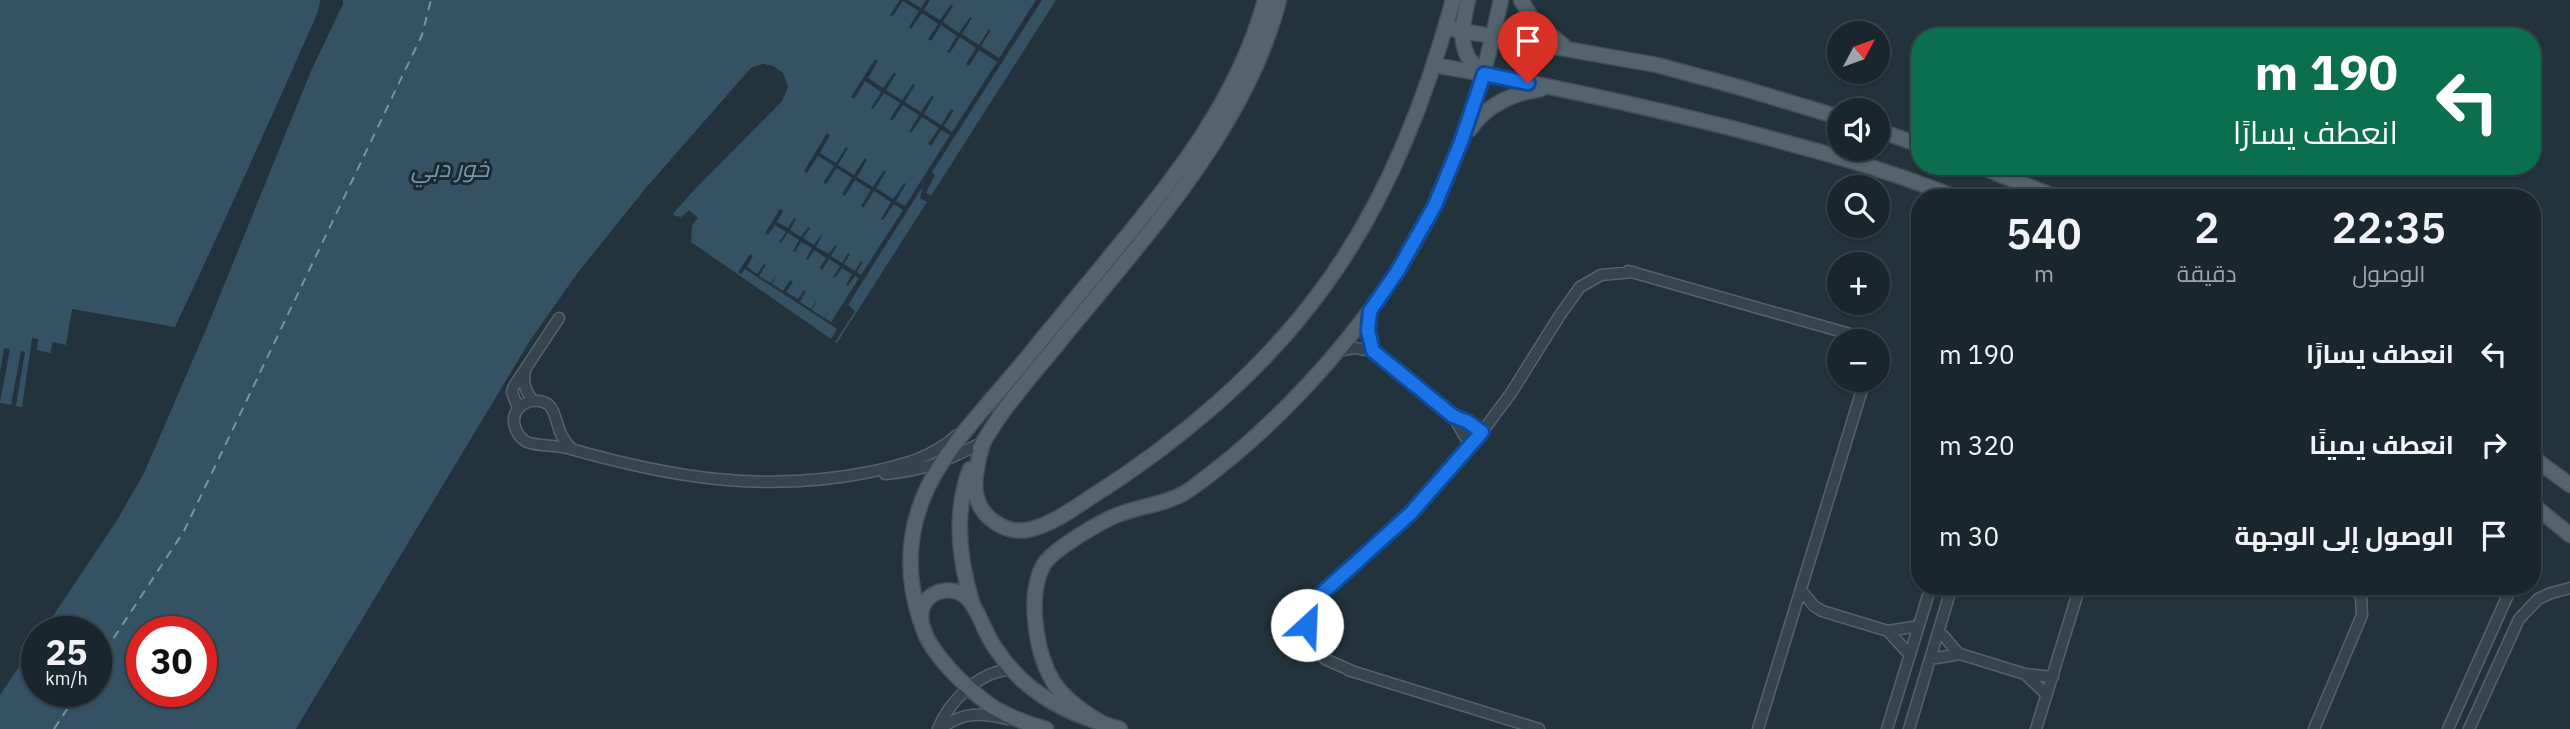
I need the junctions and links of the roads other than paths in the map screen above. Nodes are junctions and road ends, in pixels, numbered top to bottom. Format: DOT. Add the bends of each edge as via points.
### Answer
graph roads {
  1 [pos="1265,0"];
  2 [pos="1279,0"];
  3 [pos="1453,0"];
  4 [pos="1468,0"];
  5 [pos="1501,0"];
  6 [pos="1521,0"];
  7 [pos="1453,29"];
  8 [pos="1493,36"];
  9 [pos="1568,49"];
  10 [pos="1434,65"];
  11 [pos="1484,74"];
  12 [pos="1551,88"];
  13 [pos="1827,114"];
  14 [pos="1890,134"];
  15 [pos="1461,142"];
  16 [pos="1911,142"];
  17 [pos="2001,175"];
  18 [pos="1934,189"];
  19 [pos="2036,189"];
  20 [pos="1370,311"];
  21 [pos="559,318"];
  22 [pos="1829,329"];
  23 [pos="1337,351"];
  24 [pos="1373,351"];
  25 [pos="526,369"];
  26 [pos="1861,392"];
  27 [pos="533,401"];
  28 [pos="518,408"];
  29 [pos="982,412"];
  30 [pos="1453,416"];
  31 [pos="1482,432"];
  32 [pos="983,442"];
  33 [pos="1471,447"];
  34 [pos="572,449"];
  35 [pos="942,464"];
  36 [pos="2541,464"];
  37 [pos="858,474"];
  38 [pos="2570,485"];
  39 [pos="2541,508"];
  40 [pos="2541,511"];
  41 [pos="2570,525"];
  42 [pos="2570,535"];
  43 [pos="2570,588"];
  44 [pos="1801,590"];
  45 [pos="1928,595"];
  46 [pos="1949,595"];
  47 [pos="2077,595"];
  48 [pos="2359,595"];
  49 [pos="2508,595"];
  50 [pos="973,605"];
  51 [pos="1796,607"];
  52 [pos="1822,611"];
  53 [pos="920,620"];
  54 [pos="1919,626"];
  55 [pos="1888,631"];
  56 [pos="1938,632"];
  57 [pos="1959,654"];
  58 [pos="1910,655"];
  59 [pos="1930,659"];
  60 [pos="1013,670"];
  61 [pos="2025,674"];
  62 [pos="2053,677"];
  63 [pos="969,689"];
  64 [pos="2047,695"];
  65 [pos="1105,725"];
  66 [pos="1039,727"];
  67 [pos="1524,727"];
  68 [pos="939,729"];
  69 [pos="1120,729"];
  70 [pos="1539,729"];
  71 [pos="1758,729"];
  72 [pos="1887,729"];
  73 [pos="1909,729"];
  74 [pos="2036,729"];
  75 [pos="2314,729"];
  76 [pos="2448,729"];
  77 [pos="2469,729"];
  1 -- 29 [label="main road" via="1249,46 1188,159"];
  2 -- 32 [label="main road" via="1259,56 1199,166"];
  3 -- 7 [label="main road"];
  4 -- 7 [label="main road"];
  5 -- 8 [label="main road"];
  6 -- 9 [label="main road" via="1539,27"];
  7 -- 8 [label="main road"];
  7 -- 10 [label="main road"];
  7 -- 11 [label="main road" via="1473,65"];
  8 -- 9 [label="main road"];
  8 -- 11 [label="main road"];
  9 -- 13 [label="main road" via="1686,73"];
  10 -- 11 [label="main road"];
  10 -- 32 [label="main road" via="1368,216 1323,288 1267,353 1174,438 1080,505 1039,527 1014,530 991,519 976,498 974,485"];
  11 -- 12 [label="main road"];
  11 -- 15 [label="main road"];
  12 -- 15 [label="main road" via="1525,91 1495,105"];
  12 -- 18 [label="main road" via="1796,145"];
  14 -- 16 [label="main road"];
  15 -- 20 [label="main road" via="1417,239"];
  17 -- 19 [label="main road"];
  20 -- 23 [label="main road"];
  20 -- 24 [label="street"];
  21 -- 25 [label="street"];
  22 -- 31 [label="street" via="1633,272 1606,273 1576,291"];
  23 -- 24 [label="street"];
  23 -- 65 [label="main road" via="1278,414 1190,490 1119,514 1061,546 1045,563 1036,582 1034,607 1046,668 1068,699"];
  24 -- 30 [label="street"];
  25 -- 27 [label="street" via="523,381"];
  25 -- 28 [label="street" via="512,392"];
  26 -- 44 [label="street"];
  27 -- 28 [label="street"];
  27 -- 34 [label="street" via="552,409"];
  28 -- 34 [label="street" via="514,423 523,440"];
  29 -- 35 [label="main road"];
  29 -- 37 [label="street" via="925,457"];
  30 -- 31 [label="street"];
  30 -- 33 [label="street"];
  31 -- 33 [label="street"];
  32 -- 35 [label="street"];
  32 -- 50 [label="main road" via="966,480 960,521 962,563"];
  33 -- 67 [label="street" via="1411,513 1335,582 1316,593 1305,607 1301,634 1321,663"];
  34 -- 37 [label="street" via="652,471 711,479 770,482"];
  35 -- 37 [label="street" via="911,472"];
  35 -- 53 [label="main road" via="926,491 912,534 910,576"];
  36 -- 38 [label="main road"];
  39 -- 41 [label="main road"];
  40 -- 42 [label="main road"];
  43 -- 77 [label="street" via="2538,599 2519,619"];
  44 -- 51 [label="street"];
  44 -- 52 [label="street"];
  45 -- 54 [label="street"];
  46 -- 56 [label="street"];
  47 -- 62 [label="street"];
  48 -- 75 [label="street" via="2362,615"];
  49 -- 76 [label="street"];
  50 -- 53 [label="main road" via="959,592 940,591 925,602"];
  50 -- 60 [label="main road" via="992,644"];
  51 -- 52 [label="street"];
  51 -- 71 [label="street"];
  52 -- 55 [label="street"];
  53 -- 63 [label="main road" via="937,654"];
  54 -- 55 [label="street"];
  54 -- 58 [label="street"];
  55 -- 58 [label="street"];
  56 -- 57 [label="street"];
  56 -- 59 [label="street"];
  57 -- 59 [label="street"];
  57 -- 61 [label="street"];
  58 -- 72 [label="street"];
  59 -- 73 [label="street"];
  60 -- 63 [label="street" via="990,675"];
  60 -- 65 [label="main road" via="1059,706"];
  61 -- 62 [label="street"];
  61 -- 64 [label="street"];
  62 -- 64 [label="street"];
  63 -- 66 [label="main road" via="996,708"];
  63 -- 68 [label="street" via="951,705"];
  64 -- 74 [label="street"];
  65 -- 69 [label="main road"];
  66 -- 68 [label="street" via="977,713"];
  67 -- 70 [label="street"];
}
